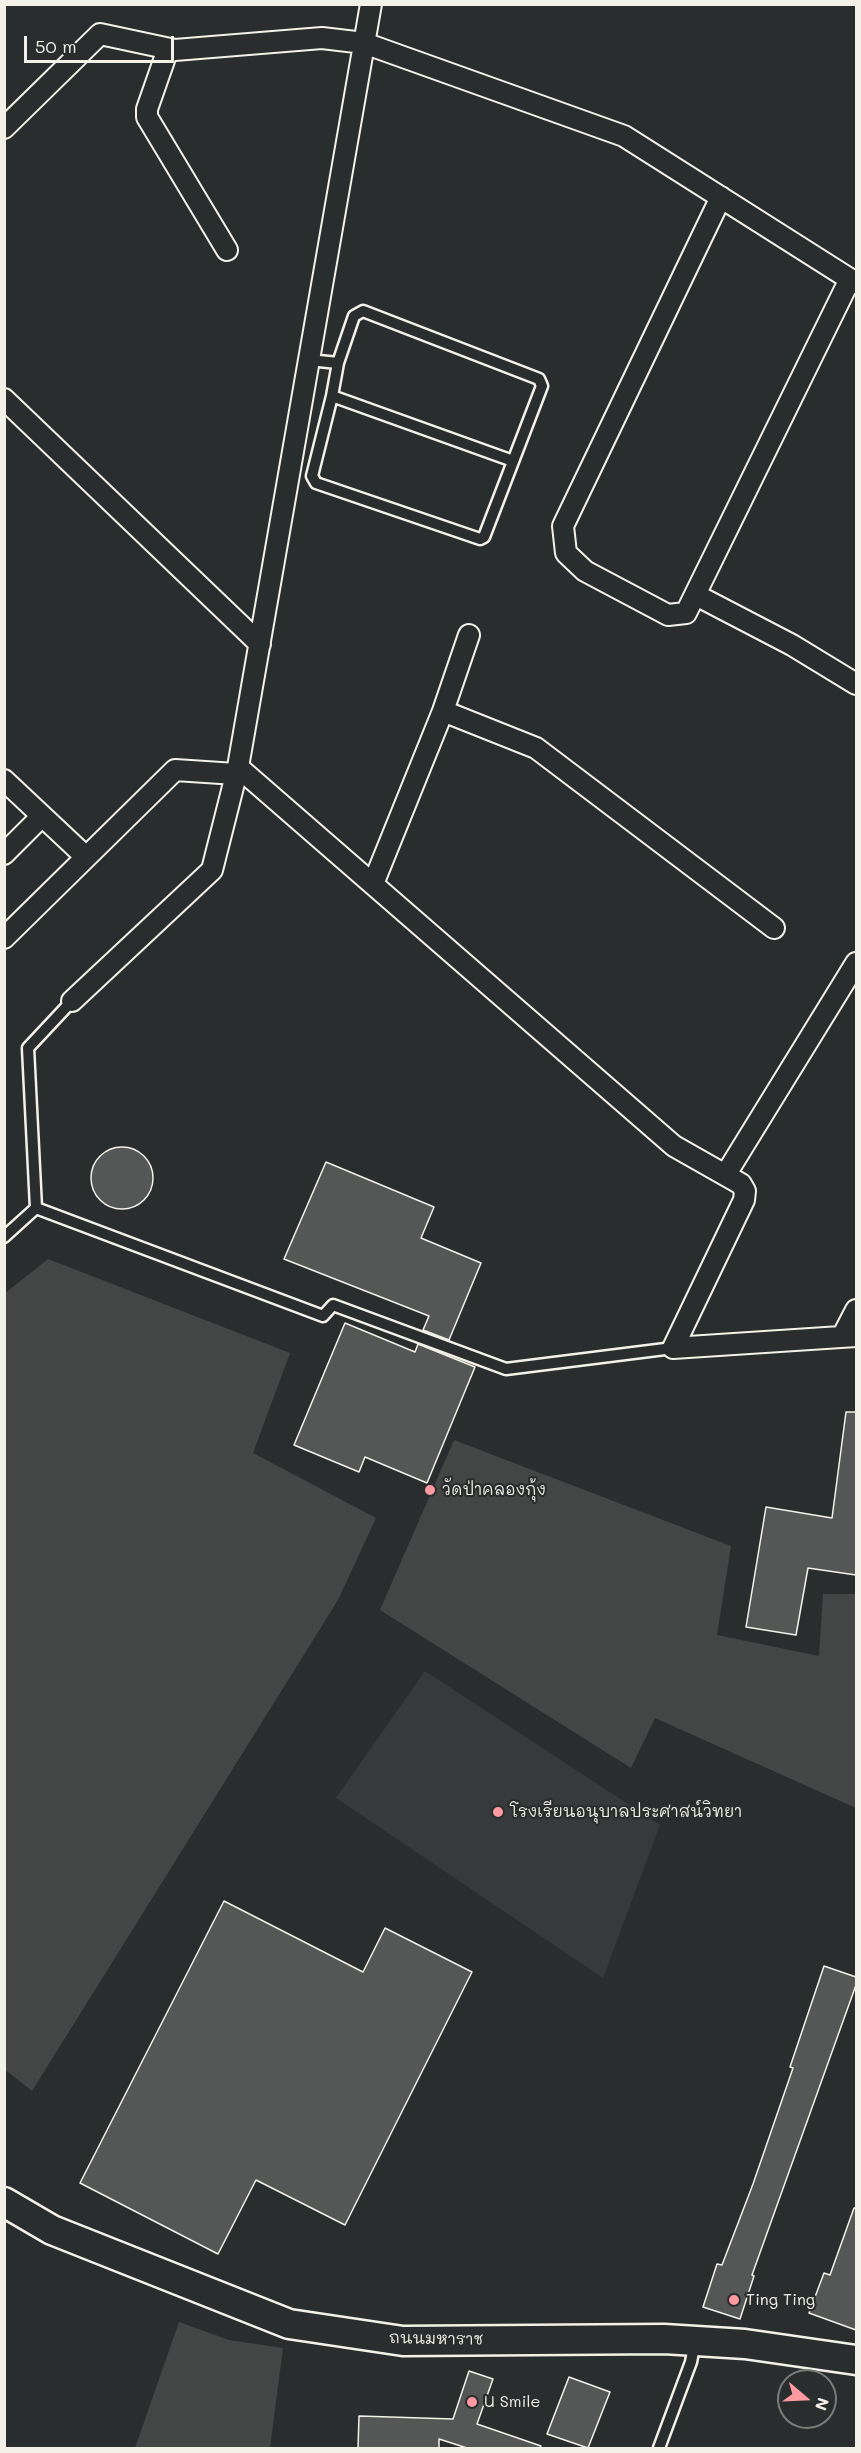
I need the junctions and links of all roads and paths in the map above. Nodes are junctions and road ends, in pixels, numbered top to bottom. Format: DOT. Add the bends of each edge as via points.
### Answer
graph roads {
  1 [pos="371,4"];
  2 [pos="364,43"];
  3 [pos="168,49"];
  4 [pos="4,128"];
  5 [pos="721,198"];
  6 [pos="227,250"];
  7 [pos="853,281"];
  8 [pos="309,360"];
  9 [pos="338,363"];
  10 [pos="332,396"];
  11 [pos="4,399"];
  12 [pos="513,461"];
  13 [pos="696,596"];
  14 [pos="469,635"];
  15 [pos="260,644"];
  16 [pos="856,684"];
  17 [pos="442,711"];
  18 [pos="237,770"];
  19 [pos="4,780"];
  20 [pos="42,816"];
  21 [pos="4,854"];
  22 [pos="86,857"];
  23 [pos="373,884"];
  24 [pos="774,928"];
  25 [pos="4,938"];
  26 [pos="856,963"];
  27 [pos="72,1001"];
  28 [pos="726,1174"];
  29 [pos="36,1208"];
  30 [pos="4,1237"];
  31 [pos="856,1310"];
  32 [pos="849,1337"];
  33 [pos="673,1348"];
  34 [pos="4,2202"];
  35 [pos="696,2341"];
  36 [pos="856,2360"];
  37 [pos="659,2448"];
  1 -- 2 [label="street"];
  2 -- 3 [label="street" via="322,38"];
  2 -- 5 [label="street" via="624,136"];
  2 -- 8 [label="street"];
  3 -- 4 [label="street" via="100,33"];
  3 -- 6 [label="street" via="147,117"];
  5 -- 7 [label="street"];
  5 -- 13 [label="street" via="563,526 566,553 585,571 668,615 686,613"];
  7 -- 13 [label="street"];
  8 -- 9 [label="lane"];
  8 -- 15 [label="street"];
  9 -- 10 [label="lane"];
  9 -- 12 [label="lane" via="354,316 363,311 539,379 542,386"];
  10 -- 12 [label="lane"];
  10 -- 12 [label="lane" via="312,476 322,486 480,539"];
  11 -- 15 [label="street"];
  13 -- 16 [label="street" via="792,645"];
  14 -- 17 [label="street"];
  15 -- 18 [label="street"];
  17 -- 23 [label="street"];
  17 -- 24 [label="street" via="536,748"];
  18 -- 22 [label="street" via="175,770"];
  18 -- 23 [label="street"];
  18 -- 27 [label="street" via="212,870"];
  19 -- 20 [label="street"];
  20 -- 21 [label="street"];
  20 -- 22 [label="street"];
  22 -- 25 [label="street"];
  23 -- 28 [label="street" via="674,1146"];
  26 -- 28 [label="street"];
  27 -- 29 [label="lane" via="28,1048"];
  28 -- 33 [label="street" via="741,1184 744,1200"];
  29 -- 30 [label="lane"];
  29 -- 33 [label="lane" via="323,1316 333,1305 506,1369"];
  31 -- 32 [label="street"];
  32 -- 33 [label="street"];
  34 -- 35 [label="street, ถนนมหาราช" via="52,2230 289,2324 403,2342"];
  35 -- 36 [label="street, ถนนมหาราช"];
  35 -- 37 [label="lane"];
}
